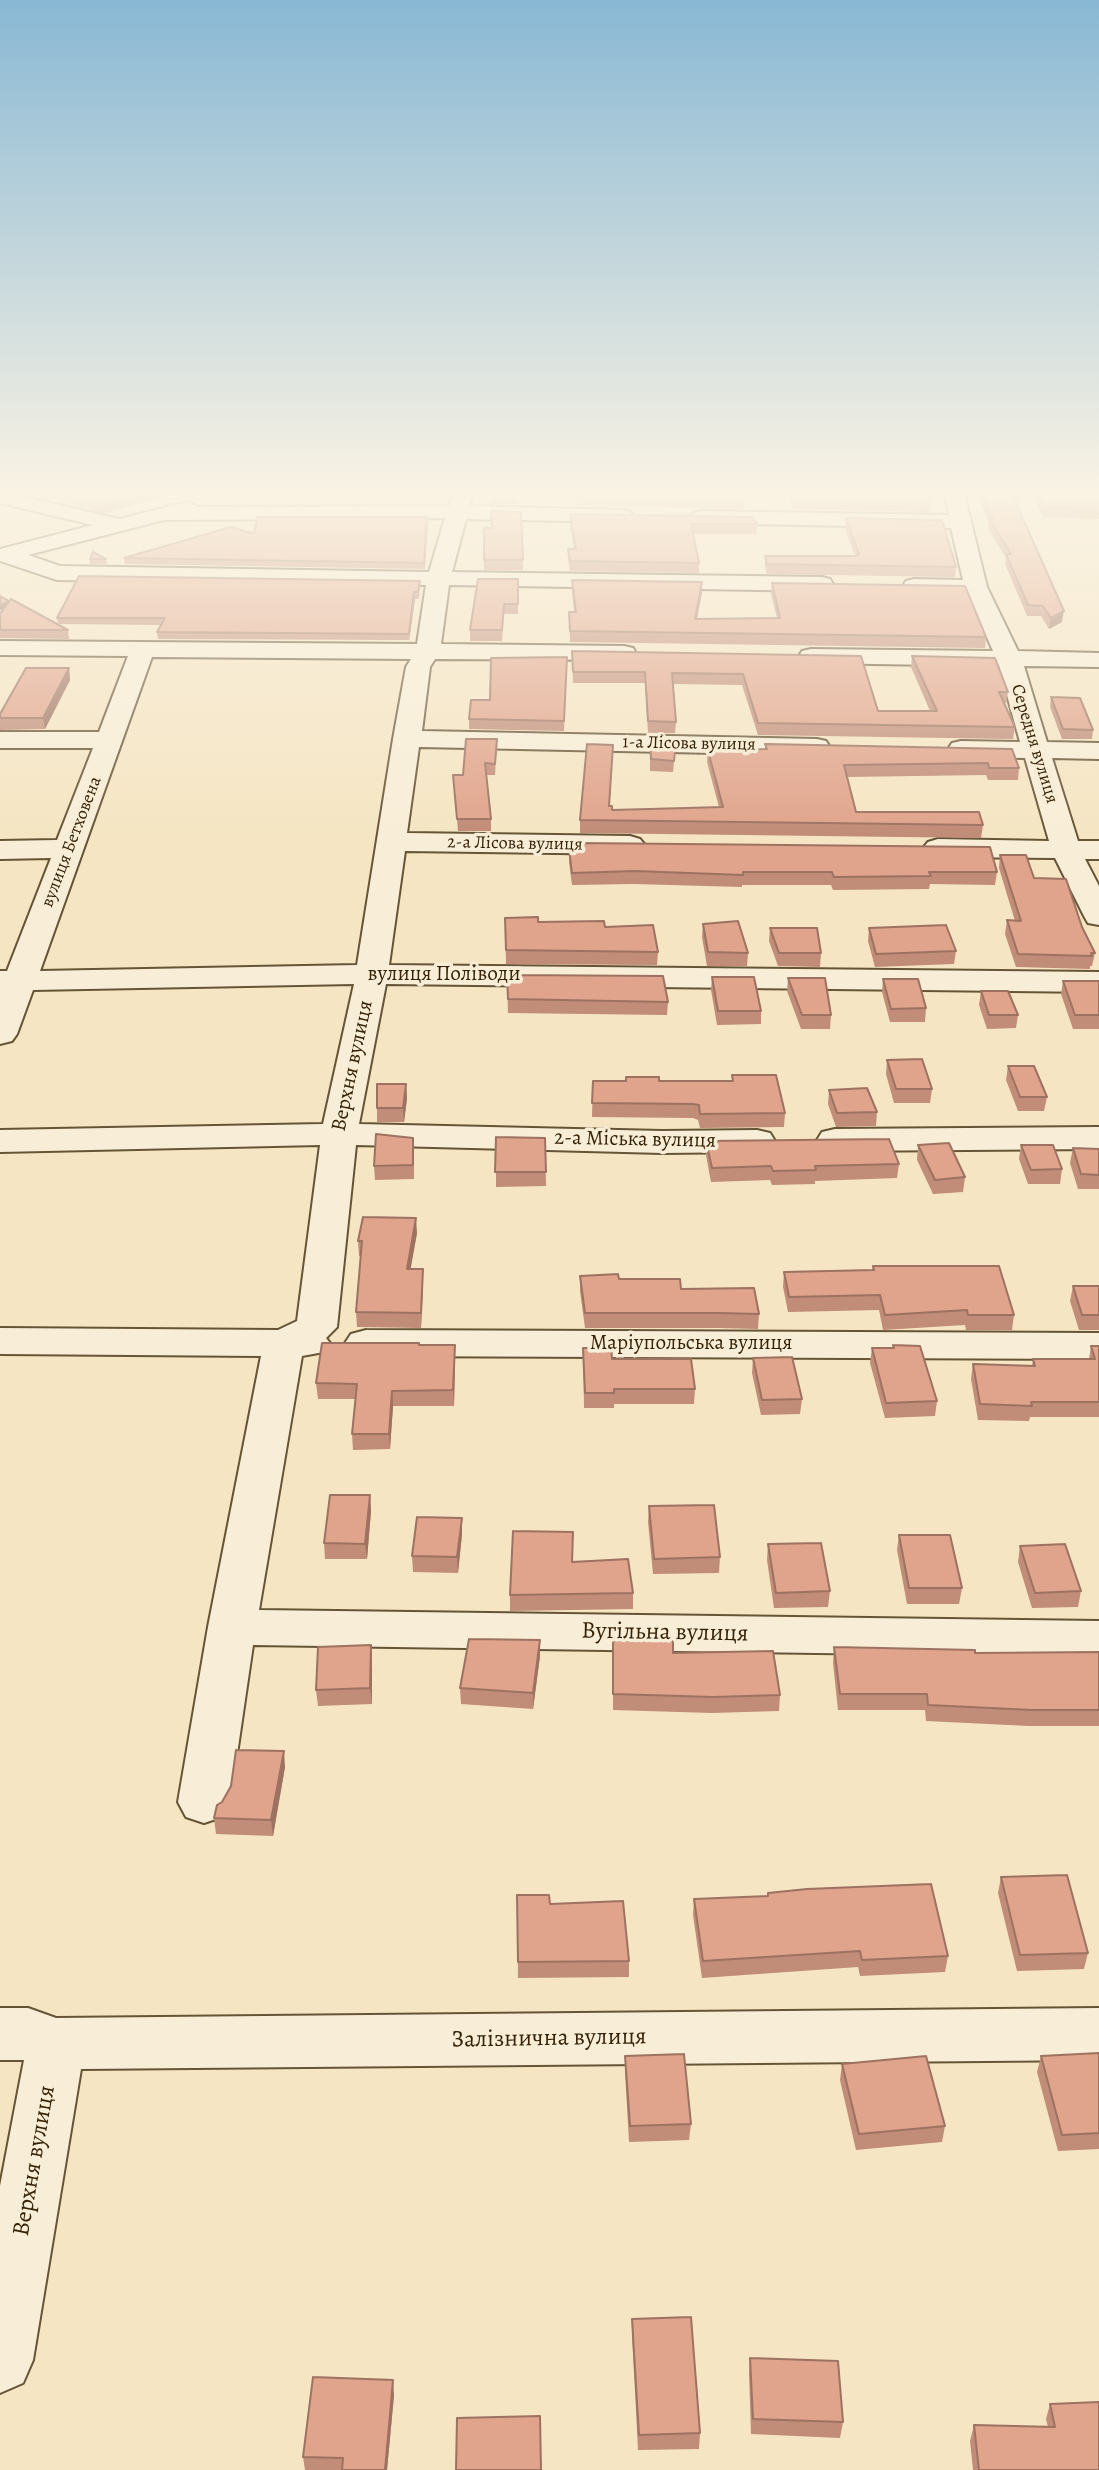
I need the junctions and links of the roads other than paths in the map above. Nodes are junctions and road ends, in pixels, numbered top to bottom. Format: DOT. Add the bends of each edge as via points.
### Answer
graph roads {
  1 [pos="435,604"];
  2 [pos="984,604"];
  3 [pos="0,648"];
  4 [pos="143,649"];
  5 [pos="428,650"];
  6 [pos="649,654"];
  7 [pos="787,656"];
  8 [pos="1009,659"];
  9 [pos="1099,660"];
  10 [pos="405,739"];
  11 [pos="0,740"];
  12 [pos="110,740"];
  13 [pos="839,747"];
  14 [pos="937,749"];
  15 [pos="1035,751"];
  16 [pos="1099,751"];
  17 [pos="394,842"];
  18 [pos="660,845"];
  19 [pos="912,848"];
  20 [pos="69,849"];
  21 [pos="0,850"];
  22 [pos="1066,850"];
  23 [pos="1099,850"];
  24 [pos="1099,916"];
  25 [pos="372,974"];
  26 [pos="10,981"];
  27 [pos="1099,982"];
  28 [pos="0,1034"];
  29 [pos="339,1133"];
  30 [pos="1099,1138"];
  31 [pos="0,1140"];
  32 [pos="0,1341"];
  33 [pos="284,1343"];
  34 [pos="1099,1346"];
  35 [pos="232,1627"];
  36 [pos="1099,1639"];
  37 [pos="204,1802"];
  38 [pos="1099,2034"];
  39 [pos="28,2039"];
  40 [pos="0,2360"];
  1 -- 5 [label="street, Верхня вулиця"];
  2 -- 8 [label="street, Середня вулиця"];
  3 -- 4 [label="street"];
  4 -- 5 [label="street"];
  4 -- 12 [label="street, вулиця Бетховена"];
  5 -- 6 [label="street"];
  5 -- 10 [label="street, Верхня вулиця" via="418,667"];
  7 -- 8 [label="street"];
  8 -- 9 [label="street"];
  8 -- 15 [label="street, Середня вулиця"];
  10 -- 13 [label="street, 1-а Лісова вулиця"];
  10 -- 17 [label="street, Верхня вулиця"];
  11 -- 12 [label="street"];
  12 -- 20 [label="street, вулиця Бетховена"];
  14 -- 15 [label="street"];
  15 -- 16 [label="street"];
  15 -- 22 [label="street, Середня вулиця"];
  17 -- 18 [label="street, 2-а Лісова вулиця"];
  17 -- 25 [label="street, Верхня вулиця"];
  19 -- 22 [label="street"];
  20 -- 21 [label="street"];
  20 -- 26 [label="street, вулиця Бетховена"];
  22 -- 23 [label="street"];
  22 -- 24 [label="street, Середня вулиця"];
  25 -- 26 [label="street, вулиця Поліводи"];
  25 -- 27 [label="street, вулиця Поліводи"];
  25 -- 29 [label="street, Верхня вулиця"];
  26 -- 28 [label="street, вулиця Бетховена"];
  29 -- 30 [label="street, 2-а Міська вулиця" via="662,1142"];
  29 -- 31 [label="street, 2-а Міська вулиця"];
  29 -- 33 [label="street, Верхня вулиця" via="317,1327"];
  32 -- 33 [label="street, Маріупольська вулиця"];
  33 -- 34 [label="street, Маріупольська вулиця"];
  33 -- 35 [label="street"];
  35 -- 36 [label="street, Вугільна вулиця"];
  35 -- 37 [label="street"];
  38 -- 39 [label="street, Залізнична вулиця"];
  39 -- 40 [label="street, Верхня вулиця"];
}
